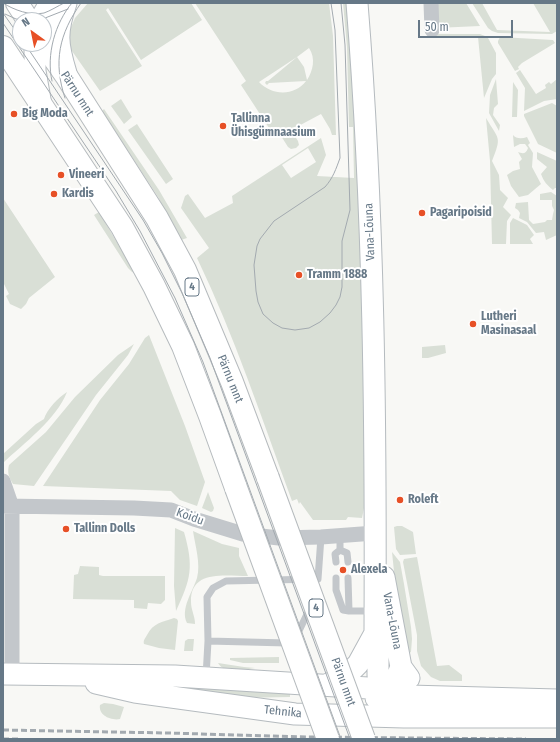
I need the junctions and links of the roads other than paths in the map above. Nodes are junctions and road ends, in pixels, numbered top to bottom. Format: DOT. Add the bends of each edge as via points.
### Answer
graph roads {
  1 [pos="17,3"];
  2 [pos="50,3"];
  3 [pos="66,3"];
  4 [pos="357,3"];
  5 [pos="431,3"];
  6 [pos="23,12"];
  7 [pos="45,12"];
  8 [pos="432,30"];
  9 [pos="3,47"];
  10 [pos="35,52"];
  11 [pos="49,52"];
  12 [pos="67,78"];
  13 [pos="41,106"];
  14 [pos="3,482"];
  15 [pos="8,507"];
  16 [pos="375,533"];
  17 [pos="321,537"];
  18 [pos="340,543"];
  19 [pos="336,562"];
  20 [pos="348,562"];
  21 [pos="336,578"];
  22 [pos="348,578"];
  23 [pos="318,579"];
  24 [pos="349,611"];
  25 [pos="375,611"];
  26 [pos="375,633"];
  27 [pos="208,641"];
  28 [pos="401,667"];
  29 [pos="8,674"];
  30 [pos="206,678"];
  31 [pos="326,685"];
  32 [pos="384,691"];
  33 [pos="430,697"];
  34 [pos="557,700"];
  35 [pos="237,706"];
  36 [pos="404,717"];
  37 [pos="557,717"];
  38 [pos="328,739"];
  39 [pos="364,739"];
  1 -- 6 [label="main road"];
  2 -- 7 [label="street"];
  3 -- 12 [label="street" via="60,20 59,50"];
  4 -- 16 [label="street, Vana-Lõuna" via="370,214"];
  5 -- 8 [label="street"];
  9 -- 13 [label="main road"];
  10 -- 13 [label="street"];
  11 -- 12 [label="main road, Pärnu mnt / 4"];
  12 -- 39 [label="main road, Pärnu mnt / 4, bridge" via="157,218 185,270 232,382"];
  13 -- 38 [label="main road, bridge" via="122,227 154,286 185,353"];
  14 -- 15 [label="street"];
  15 -- 17 [label="street, Koidu" via="171,510 243,534 279,538"];
  15 -- 29 [label="street"];
  16 -- 18 [label="street, Koidu"];
  16 -- 25 [label="street, Vana-Lõuna"];
  16 -- 28 [label="street, Vana-Lõuna"];
  17 -- 18 [label="street, Koidu"];
  17 -- 23 [label="lane"];
  18 -- 19 [label="lane" via="335,554"];
  18 -- 20 [label="lane" via="348,553"];
  21 -- 24 [label="lane" via="336,590 343,610"];
  22 -- 24 [label="lane"];
  23 -- 27 [label="lane" via="303,625 297,636 287,643"];
  23 -- 27 [label="lane" via="226,581 213,588 207,597"];
  24 -- 25 [label="lane"];
  25 -- 26 [label="street, Vana-Lõuna"];
  26 -- 31 [label="street" via="358,664 345,677"];
  26 -- 32 [label="street, Vana-Lõuna" via="378,675"];
  27 -- 30 [label="lane"];
  28 -- 32 [label="street" via="395,682"];
  28 -- 33 [label="street, Vana-Lõuna" via="413,684"];
  29 -- 30 [label="street"];
  29 -- 35 [label="street, Tehnika" via="92,682 135,692"];
  30 -- 31 [label="street"];
  31 -- 32 [label="street"];
  32 -- 33 [label="street"];
  32 -- 35 [label="street" via="366,702 292,702"];
  32 -- 36 [label="street, Vana-Lõuna" via="390,705"];
  33 -- 34 [label="street"];
  35 -- 36 [label="street, Tehnika" via="295,714"];
  36 -- 37 [label="street, Tehnika"];
}
